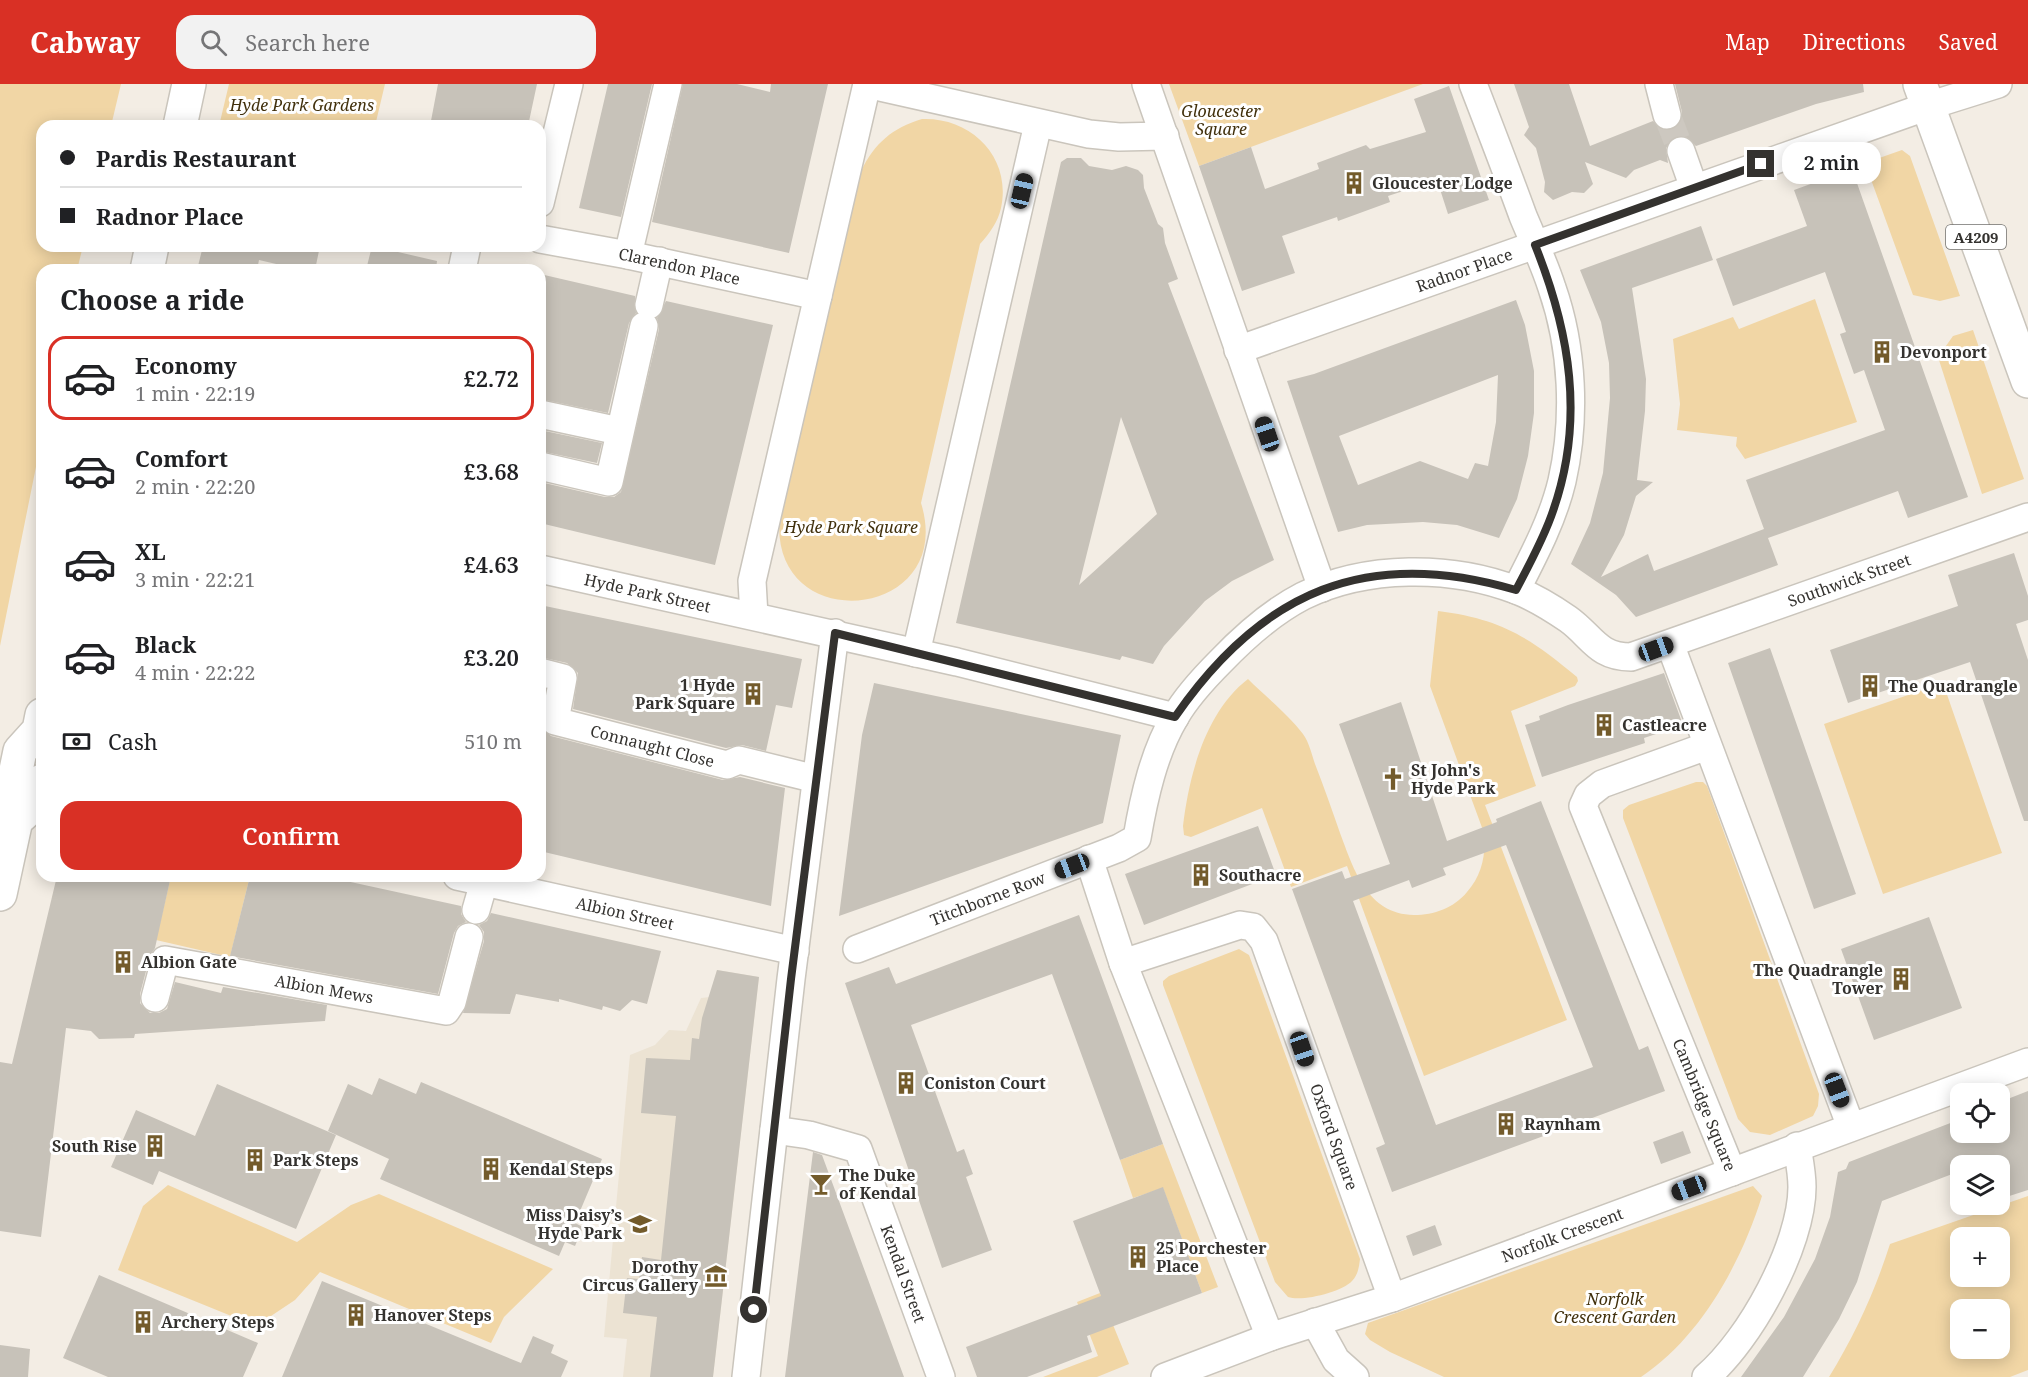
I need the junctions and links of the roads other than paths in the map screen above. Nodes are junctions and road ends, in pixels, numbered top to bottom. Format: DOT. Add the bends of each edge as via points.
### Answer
graph roads {
  1 [pos="189,84"];
  2 [pos="568,84"];
  3 [pos="668,84"];
  4 [pos="867,84"];
  5 [pos="1146,84"];
  6 [pos="1473,84"];
  7 [pos="1659,84"];
  8 [pos="1998,84"];
  9 [pos="1924,95"];
  10 [pos="1667,115"];
  11 [pos="181,120"];
  12 [pos="1038,124"];
  13 [pos="1164,136"];
  14 [pos="1681,151"];
  15 [pos="546,178"];
  16 [pos="1694,188"];
  17 [pos="546,240"];
  18 [pos="1535,245"];
  19 [pos="628,255"];
  20 [pos="659,261"];
  21 [pos="818,296"];
  22 [pos="1238,350"];
  23 [pos="2028,381"];
  24 [pos="546,415"];
  25 [pos="619,431"];
  26 [pos="546,467"];
  27 [pos="2028,517"];
  28 [pos="546,569"];
  29 [pos="1322,588"];
  30 [pos="1516,590"];
  31 [pos="754,616"];
  32 [pos="835,633"];
  33 [pos="1670,644"];
  34 [pos="916,653"];
  35 [pos="546,674"];
  36 [pos="1175,717"];
  37 [pos="36,733"];
  38 [pos="1707,746"];
  39 [pos="816,779"];
  40 [pos="36,801"];
  41 [pos="16,820"];
  42 [pos="1119,848"];
  43 [pos="1089,859"];
  44 [pos="484,882"];
  45 [pos="0,894"];
  46 [pos="476,910"];
  47 [pos="469,937"];
  48 [pos="857,949"];
  49 [pos="795,951"];
  50 [pos="1123,963"];
  51 [pos="155,998"];
  52 [pos="2028,1062"];
  53 [pos="1851,1127"];
  54 [pos="774,1130"];
  55 [pos="1797,1146"];
  56 [pos="1732,1172"];
  57 [pos="1392,1298"];
  58 [pos="1315,1322"];
  59 [pos="1270,1337"];
  60 [pos="747,1377"];
  61 [pos="941,1377"];
  62 [pos="1164,1377"];
  63 [pos="1355,1377"];
  64 [pos="1706,1377"];
  1 -- 11 [label="main road"];
  2 -- 15 [label="street"];
  3 -- 19 [label="street"];
  4 -- 12 [label="street"];
  4 -- 21 [label="street"];
  5 -- 13 [label="street"];
  6 -- 18 [label="street"];
  7 -- 10 [label="street"];
  8 -- 9 [label="street, Radnor Place"];
  9 -- 16 [label="street, Radnor Place"];
  9 -- 23 [label="main road, A4209"];
  12 -- 13 [label="street" via="1119,137"];
  12 -- 34 [label="street"];
  13 -- 22 [label="street"];
  14 -- 16 [label="street"];
  16 -- 18 [label="street, Radnor Place"];
  17 -- 19 [label="street, Clarendon Place"];
  18 -- 22 [label="street, Radnor Place"];
  18 -- 30 [label="street" via="1563,325 1570,412 1568,449 1553,512"];
  19 -- 20 [label="street, Clarendon Place"];
  20 -- 21 [label="street, Clarendon Place"];
  20 -- 25 [label="street"];
  21 -- 31 [label="street" via="752,581"];
  22 -- 29 [label="street"];
  24 -- 25 [label="street"];
  25 -- 26 [label="street" via="609,482"];
  27 -- 33 [label="street, Southwick Street"];
  28 -- 31 [label="street, Hyde Park Street"];
  29 -- 30 [label="street, Southwick Street" via="1378,575 1427,573"];
  29 -- 36 [label="street, Southwick Street" via="1266,620 1210,672"];
  30 -- 33 [label="street, Southwick Street" via="1569,620 1608,653 1631,657"];
  31 -- 32 [label="street"];
  32 -- 34 [label="street"];
  32 -- 39 [label="street"];
  33 -- 38 [label="street"];
  34 -- 36 [label="street"];
  35 -- 39 [label="street, Connaught Close" via="563,678 555,721 727,765 739,760"];
  36 -- 42 [label="street, Southwick Street" via="1155,763 1137,838"];
  37 -- 41 [label="main road" via="20,751 10,799"];
  38 -- 53 [label="street"];
  38 -- 56 [label="street, Cambridge Square" via="1602,784 1588,795 1583,806"];
  39 -- 49 [label="street"];
  40 -- 41 [label="main road"];
  41 -- 45 [label="main road"];
  42 -- 43 [label="street, Titchborne Row"];
  43 -- 48 [label="street, Titchborne Row"];
  43 -- 50 [label="street"];
  44 -- 46 [label="street"];
  44 -- 49 [label="street, Albion Street"];
  47 -- 51 [label="street, Albion Mews" via="452,1002 446,1011 165,960"];
  49 -- 54 [label="street"];
  50 -- 57 [label="street, Oxford Square" via="1239,925 1253,927 1264,941"];
  50 -- 59 [label="street"];
  52 -- 53 [label="street"];
  53 -- 55 [label="street, Cambridge Square"];
  54 -- 60 [label="street"];
  54 -- 61 [label="street, Kendal Street" via="858,1149"];
  55 -- 56 [label="street, Cambridge Square"];
  55 -- 64 [label="street" via="1802,1187 1790,1245 1748,1326"];
  56 -- 57 [label="street, Norfolk Crescent"];
  57 -- 58 [label="street"];
  58 -- 59 [label="street"];
  58 -- 63 [label="street" via="1336,1360"];
  59 -- 62 [label="street"];
}
